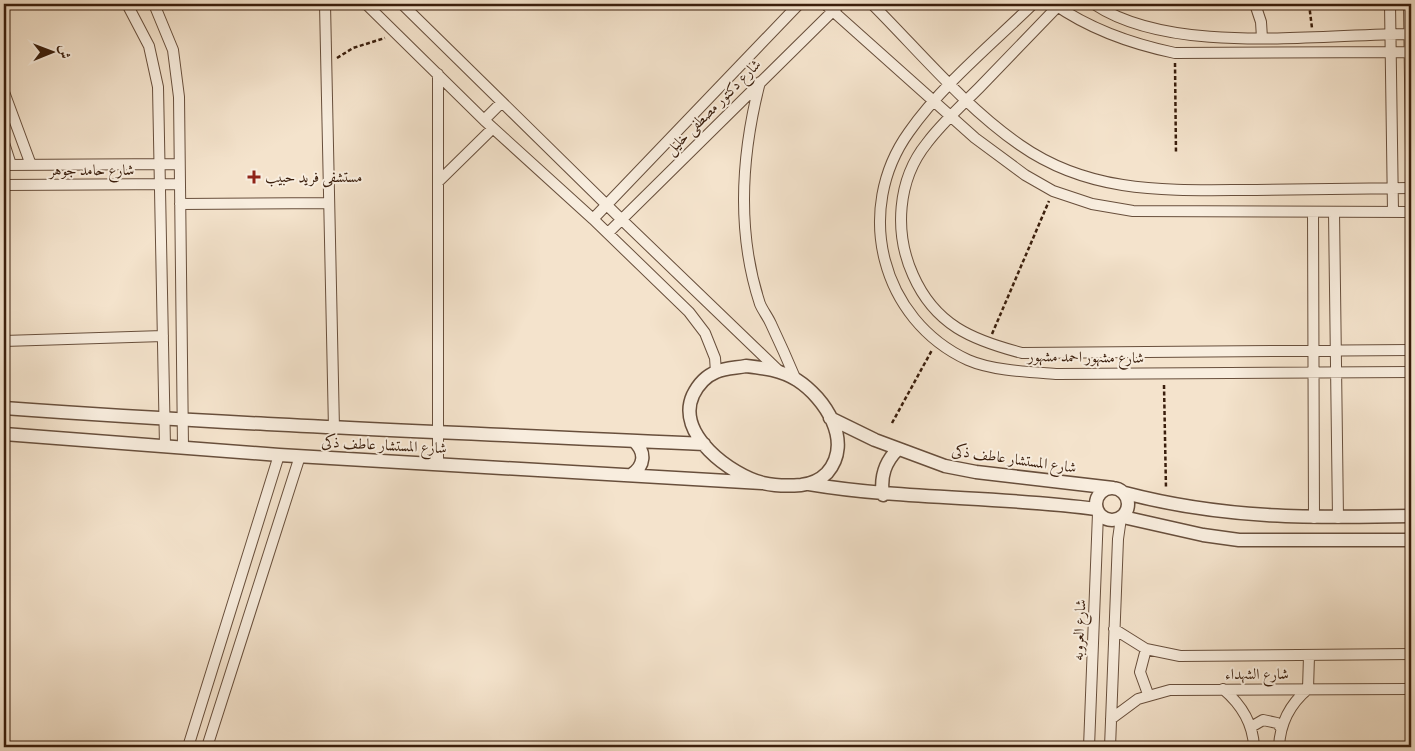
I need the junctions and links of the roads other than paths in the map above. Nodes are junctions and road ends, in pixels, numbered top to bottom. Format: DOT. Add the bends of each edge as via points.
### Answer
graph roads {
  1 [pos="127,4"];
  2 [pos="154,4"];
  3 [pos="325,4"];
  4 [pos="366,4"];
  5 [pos="402,4"];
  6 [pos="799,4"];
  7 [pos="825,4"];
  8 [pos="872,4"];
  9 [pos="1033,4"];
  10 [pos="1094,4"];
  11 [pos="1256,4"];
  12 [pos="1390,4"];
  13 [pos="1409,4"];
  14 [pos="1058,5"];
  15 [pos="836,8"];
  16 [pos="1390,34"];
  17 [pos="1410,34"];
  18 [pos="1262,38"];
  19 [pos="1410,52"];
  20 [pos="1390,53"];
  21 [pos="438,74"];
  22 [pos="760,82"];
  23 [pos="951,84"];
  24 [pos="4,92"];
  25 [pos="935,101"];
  26 [pos="966,101"];
  27 [pos="502,102"];
  28 [pos="951,116"];
  29 [pos="484,120"];
  30 [pos="493,128"];
  31 [pos="4,143"];
  32 [pos="1411,153"];
  33 [pos="160,164"];
  34 [pos="180,164"];
  35 [pos="7,165"];
  36 [pos="31,165"];
  37 [pos="438,182"];
  38 [pos="160,184"];
  39 [pos="180,184"];
  40 [pos="4,185"];
  41 [pos="1393,188"];
  42 [pos="1411,188"];
  43 [pos="329,202"];
  44 [pos="180,204"];
  45 [pos="606,204"];
  46 [pos="1313,212"];
  47 [pos="1334,212"];
  48 [pos="1393,212"];
  49 [pos="1411,212"];
  50 [pos="593,219"];
  51 [pos="621,219"];
  52 [pos="608,233"];
  53 [pos="707,317"];
  54 [pos="163,336"];
  55 [pos="4,341"];
  56 [pos="1336,350"];
  57 [pos="1411,350"];
  58 [pos="1314,351"];
  59 [pos="716,372"];
  60 [pos="780,372"];
  61 [pos="1314,372"];
  62 [pos="1336,372"];
  63 [pos="1411,372"];
  64 [pos="796,380"];
  65 [pos="4,408"];
  66 [pos="830,418"];
  67 [pos="164,420"];
  68 [pos="182,421"];
  69 [pos="334,429"];
  70 [pos="438,431"];
  71 [pos="4,434"];
  72 [pos="634,441"];
  73 [pos="704,444"];
  74 [pos="165,446"];
  75 [pos="183,448"];
  76 [pos="898,449"];
  77 [pos="279,454"];
  78 [pos="300,456"];
  79 [pos="438,464"];
  80 [pos="630,475"];
  81 [pos="762,483"];
  82 [pos="809,484"];
  83 [pos="1113,488"];
  84 [pos="883,494"];
  85 [pos="1124,494"];
  86 [pos="1097,511"];
  87 [pos="1411,516"];
  88 [pos="1122,517"];
  89 [pos="1314,518"];
  90 [pos="1338,518"];
  91 [pos="1411,540"];
  92 [pos="1098,545"];
  93 [pos="1118,546"];
  94 [pos="1114,628"];
  95 [pos="1146,649"];
  96 [pos="1411,654"];
  97 [pos="1309,656"];
  98 [pos="1223,689"];
  99 [pos="1308,689"];
  100 [pos="1411,689"];
  101 [pos="1148,694"];
  102 [pos="1111,719"];
  103 [pos="1251,727"];
  104 [pos="1282,728"];
  105 [pos="188,747"];
  106 [pos="207,747"];
  107 [pos="1089,747"];
  108 [pos="1110,747"];
  109 [pos="1254,747"];
  110 [pos="1279,747"];
  1 -- 33 [label="street" via="143,32 155,66"];
  2 -- 34 [label="street" via="170,43 177,74"];
  3 -- 43 [label="street"];
  4 -- 21 [label="street"];
  5 -- 27 [label="street"];
  6 -- 45 [label="street, شارع دكتور مصطفى خليل"];
  7 -- 15 [label="street"];
  8 -- 23 [label="street"];
  9 -- 23 [label="street, شارع مشهور احمد مشهور"];
  10 -- 18 [label="street" via="1140,26 1178,35"];
  11 -- 18 [label="street"];
  12 -- 16 [label="street"];
  13 -- 17 [label="street"];
  14 -- 20 [label="street" via="1086,24 1114,36 1175,53"];
  14 -- 26 [label="street, شارع مشهور احمد مشهور"];
  15 -- 22 [label="street, شارع دكتور مصطفى خليل"];
  15 -- 25 [label="street"];
  16 -- 17 [label="street"];
  16 -- 18 [label="street"];
  16 -- 20 [label="street"];
  17 -- 19 [label="street"];
  19 -- 20 [label="street"];
  19 -- 32 [label="street"];
  20 -- 41 [label="street"];
  21 -- 29 [label="street"];
  21 -- 37 [label="street"];
  22 -- 51 [label="street, شارع دكتور مصطفى خليل"];
  22 -- 64 [label="street" via="744,162 743,203 748,255 761,305"];
  23 -- 25 [label="street, شارع مشهور احمد مشهور"];
  23 -- 26 [label="street"];
  24 -- 36 [label="street"];
  25 -- 28 [label="street"];
  25 -- 61 [label="street, شارع مشهور احمد مشهور" via="908,132 890,166 880,203 880,234 886,265 898,293 912,319 936,342 970,361 1013,370 1058,374"];
  26 -- 28 [label="street, شارع مشهور احمد مشهور"];
  26 -- 41 [label="street" via="1022,146 1052,163 1096,181 1135,188 1175,190"];
  27 -- 29 [label="street"];
  27 -- 45 [label="street"];
  28 -- 46 [label="street" via="999,158 1053,191 1092,204 1133,211"];
  28 -- 58 [label="street, شارع مشهور احمد مشهور" via="926,144 909,174 901,207 901,234 906,261 917,286 935,311 959,331 988,344 1022,353"];
  29 -- 30 [label="street"];
  30 -- 37 [label="street"];
  30 -- 50 [label="street"];
  31 -- 35 [label="street"];
  33 -- 34 [label="street, شارع حامد جوهر"];
  33 -- 36 [label="street, شارع حامد جوهر"];
  33 -- 38 [label="street"];
  34 -- 39 [label="street"];
  35 -- 36 [label="street, شارع حامد جوهر"];
  37 -- 70 [label="street"];
  38 -- 39 [label="street, شارع حامد جوهر"];
  38 -- 40 [label="street, شارع حامد جوهر"];
  38 -- 54 [label="street"];
  39 -- 44 [label="street"];
  41 -- 42 [label="street"];
  41 -- 48 [label="street"];
  43 -- 44 [label="street"];
  43 -- 69 [label="street"];
  44 -- 68 [label="street"];
  45 -- 50 [label="street, شارع دكتور مصطفى خليل"];
  45 -- 51 [label="street"];
  46 -- 47 [label="street"];
  46 -- 58 [label="street"];
  47 -- 48 [label="street"];
  47 -- 56 [label="street"];
  48 -- 49 [label="street"];
  50 -- 52 [label="street"];
  51 -- 52 [label="street, شارع دكتور مصطفى خليل"];
  51 -- 53 [label="street"];
  52 -- 53 [label="street"];
  53 -- 59 [label="street"];
  53 -- 60 [label="street"];
  54 -- 55 [label="street"];
  54 -- 67 [label="street"];
  56 -- 57 [label="street, شارع مشهور احمد مشهور"];
  56 -- 58 [label="street, شارع مشهور احمد مشهور"];
  56 -- 62 [label="street"];
  58 -- 61 [label="street"];
  59 -- 60 [label="street" via="746,366"];
  59 -- 73 [label="street" via="697,387 690,404 691,423"];
  60 -- 64 [label="street"];
  61 -- 62 [label="street, شارع مشهور احمد مشهور"];
  61 -- 89 [label="street"];
  62 -- 63 [label="street, شارع مشهور احمد مشهور"];
  62 -- 90 [label="street"];
  64 -- 66 [label="street" via="810,390"];
  65 -- 67 [label="street, شارع المستشار عاطف ذكى"];
  66 -- 76 [label="street, شارع المستشار عاطف ذكى"];
  66 -- 82 [label="street" via="837,434 838,450 833,466 823,478"];
  67 -- 68 [label="street, شارع المستشار عاطف ذكى"];
  67 -- 74 [label="street"];
  68 -- 69 [label="street, شارع المستشار عاطف ذكى"];
  68 -- 75 [label="street"];
  69 -- 70 [label="street, شارع المستشار عاطف ذكى"];
  70 -- 72 [label="street, شارع المستشار عاطف ذكى"];
  70 -- 79 [label="street"];
  71 -- 74 [label="street, شارع المستشار عاطف ذكى"];
  72 -- 73 [label="street, شارع المستشار عاطف ذكى"];
  72 -- 80 [label="street" via="643,459 637,472"];
  73 -- 81 [label="street" via="733,470"];
  74 -- 75 [label="street, شارع المستشار عاطف ذكى"];
  75 -- 77 [label="street, شارع المستشار عاطف ذكى"];
  76 -- 83 [label="street, شارع المستشار عاطف ذكى" via="960,469"];
  76 -- 84 [label="street" via="885,465"];
  77 -- 78 [label="street, شارع المستشار عاطف ذكى"];
  77 -- 105 [label="street"];
  78 -- 79 [label="street, شارع المستشار عاطف ذكى"];
  78 -- 106 [label="street"];
  79 -- 80 [label="street, شارع المستشار عاطف ذكى"];
  80 -- 81 [label="street, شارع المستشار عاطف ذكى"];
  81 -- 82 [label="street" via="785,486"];
  82 -- 84 [label="street"];
  83 -- 85 [label="street"];
  83 -- 86 [label="street" via="1099,494"];
  84 -- 86 [label="street" via="1062,505"];
  85 -- 88 [label="street" via="1129,505"];
  85 -- 89 [label="street" via="1252,516"];
  86 -- 88 [label="street" via="1109,520"];
  86 -- 92 [label="street, شارع العروبه"];
  87 -- 90 [label="street"];
  88 -- 91 [label="street" via="1239,540"];
  88 -- 93 [label="street"];
  89 -- 90 [label="street"];
  92 -- 93 [label="street" via="1108,541"];
  92 -- 107 [label="street, شارع العروبه"];
  93 -- 94 [label="street"];
  94 -- 95 [label="street, شارع الشهداء"];
  94 -- 102 [label="street"];
  95 -- 97 [label="street, شارع الشهداء" via="1180,656"];
  95 -- 101 [label="street" via="1140,672"];
  96 -- 97 [label="street, شارع الشهداء"];
  97 -- 99 [label="street"];
  98 -- 99 [label="street, شارع الشهداء"];
  98 -- 101 [label="street, شارع الشهداء" via="1170,690"];
  98 -- 103 [label="street" via="1240,706"];
  99 -- 100 [label="street, شارع الشهداء"];
  99 -- 104 [label="street" via="1291,707"];
  101 -- 102 [label="street, شارع الشهداء" via="1128,704"];
  102 -- 108 [label="street"];
  103 -- 104 [label="street" via="1263,720"];
  103 -- 109 [label="street"];
  104 -- 110 [label="street"];
}
